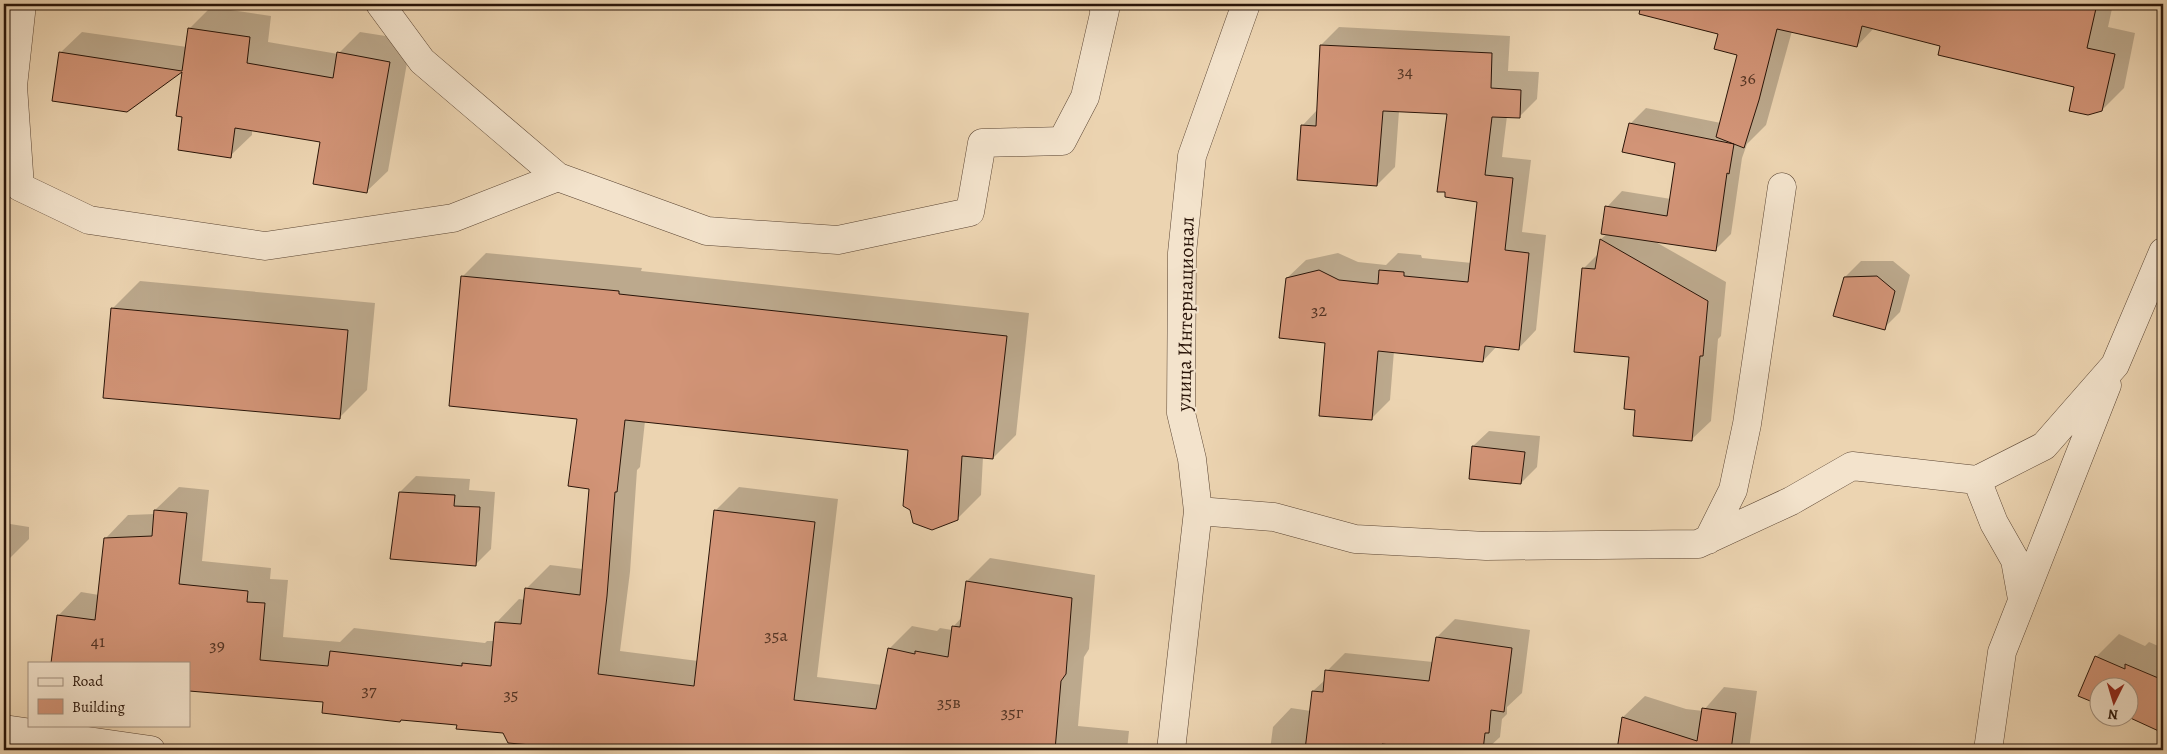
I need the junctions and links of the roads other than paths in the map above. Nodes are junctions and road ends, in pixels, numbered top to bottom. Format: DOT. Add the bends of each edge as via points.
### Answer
graph roads {
  1 [pos="22,4"];
  2 [pos="380,4"];
  3 [pos="1102,4"];
  4 [pos="1246,4"];
  5 [pos="558,177"];
  6 [pos="1782,187"];
  7 [pos="2163,252"];
  8 [pos="2114,365"];
  9 [pos="1977,480"];
  10 [pos="1198,511"];
  11 [pos="1708,540"];
  12 [pos="2022,599"];
  13 [pos="4,729"];
  14 [pos="151,750"];
  15 [pos="1171,750"];
  16 [pos="1988,750"];
  1 -- 5 [label="street" via="12,86 20,187 89,220 266,246 453,218"];
  2 -- 5 [label="street" via="422,61"];
  3 -- 5 [label="street" via="1104,10 1085,97 1062,141 982,143 970,212 838,240 707,231"];
  4 -- 10 [label="street, улица Интернационал" via="1192,156 1182,253 1181,413 1192,459"];
  6 -- 11 [label="street" via="1747,424 1733,490"];
  7 -- 8 [label="street"];
  8 -- 9 [label="street" via="2044,446"];
  8 -- 12 [label="street"];
  9 -- 11 [label="street" via="1852,466"];
  9 -- 12 [label="street" via="1994,523 2015,560"];
  10 -- 11 [label="street" via="1274,518 1355,539 1486,546 1698,544"];
  10 -- 15 [label="street, улица Интернационал"];
  12 -- 16 [label="street" via="2002,652"];
  13 -- 14 [label="street"];
}
